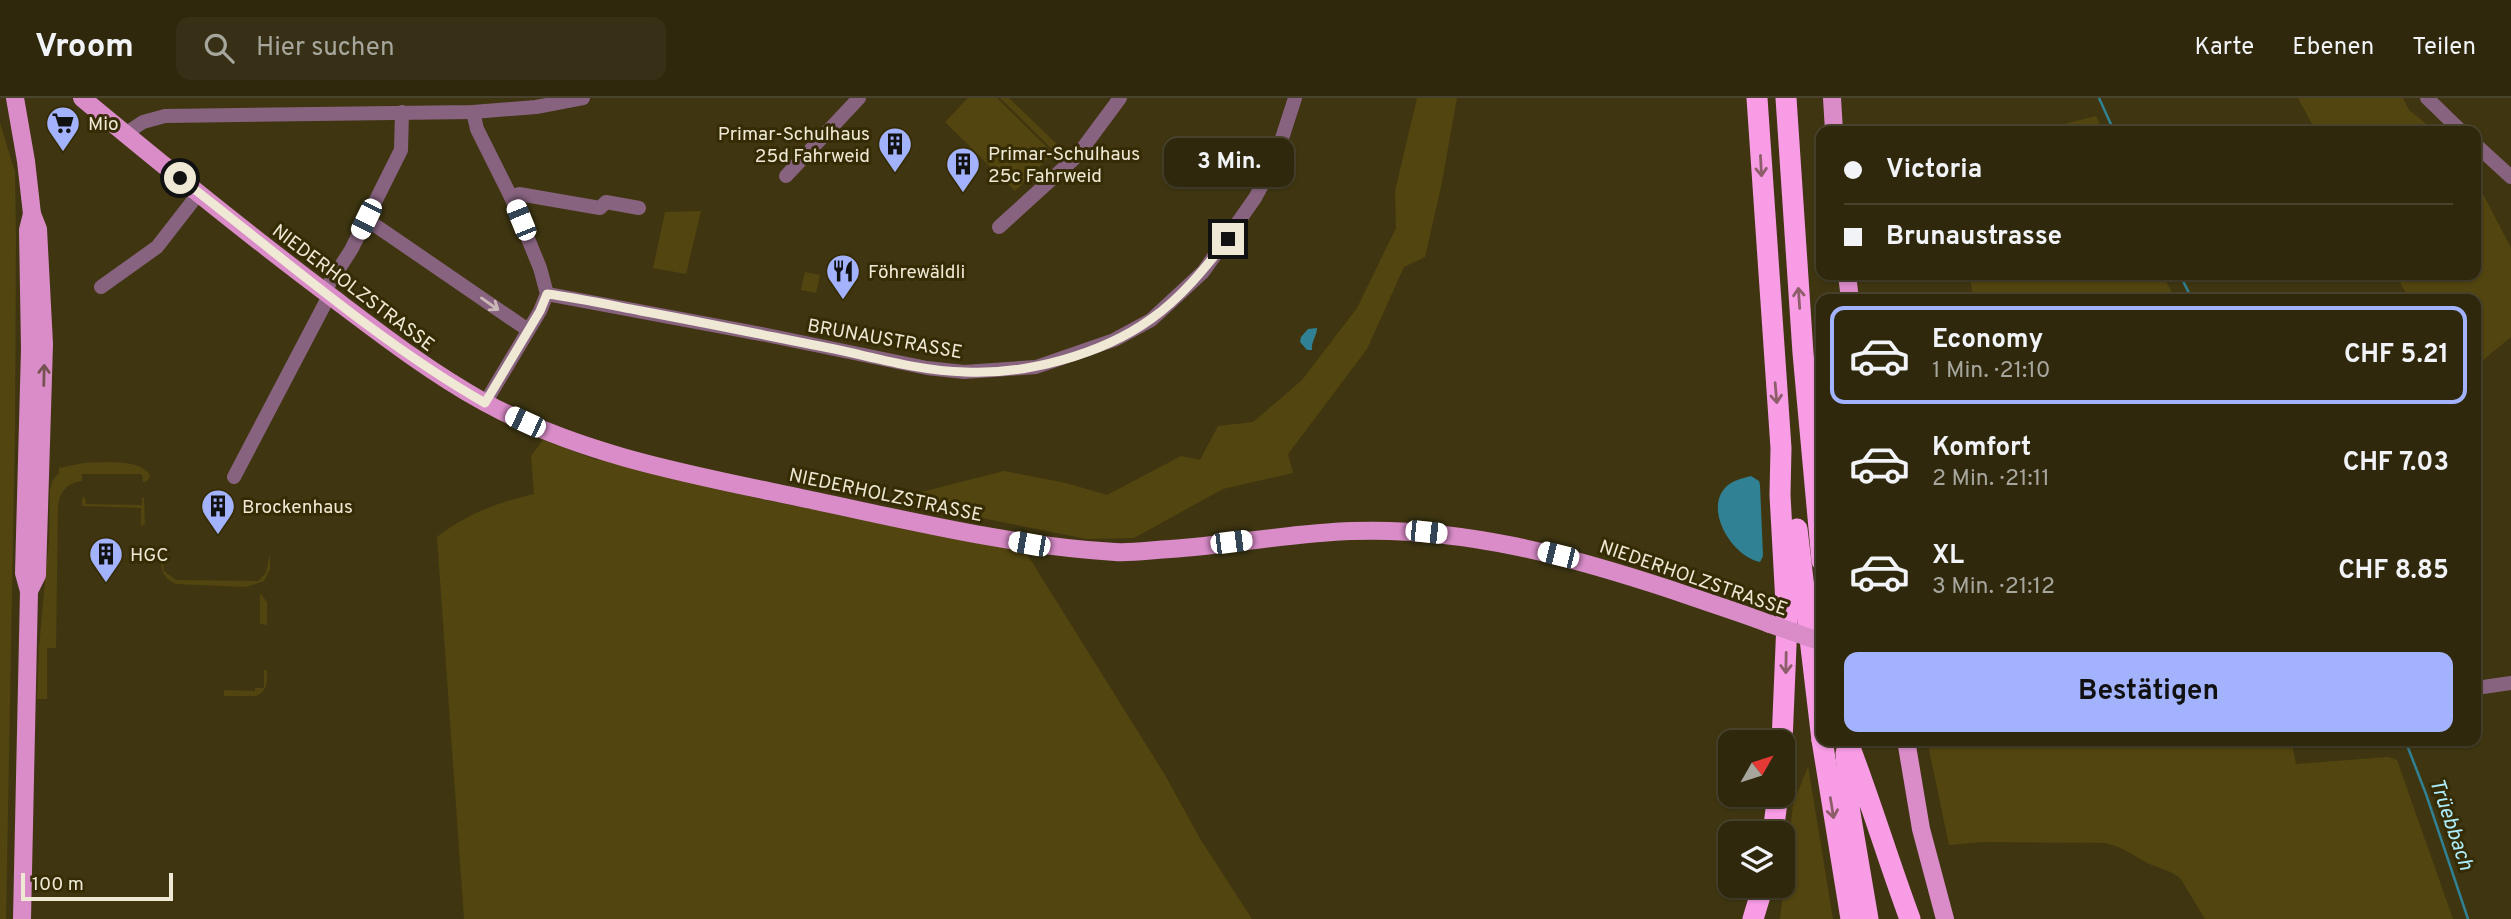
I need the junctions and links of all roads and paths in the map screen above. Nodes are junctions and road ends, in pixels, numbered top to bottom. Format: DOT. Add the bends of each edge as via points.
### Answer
graph roads {
  1 [pos="15,98"];
  2 [pos="82,98"];
  3 [pos="583,98"];
  4 [pos="859,98"];
  5 [pos="1120,98"];
  6 [pos="1295,98"];
  7 [pos="1757,98"];
  8 [pos="1786,98"];
  9 [pos="1832,98"];
  10 [pos="2427,98"];
  11 [pos="402,112"];
  12 [pos="473,112"];
  13 [pos="1834,126"];
  14 [pos="2456,126"];
  15 [pos="125,134"];
  16 [pos="2481,150"];
  17 [pos="786,176"];
  18 [pos="2511,177"];
  19 [pos="199,193"];
  20 [pos="511,197"];
  21 [pos="639,208"];
  22 [pos="366,219"];
  23 [pos="999,227"];
  24 [pos="101,287"];
  25 [pos="327,294"];
  26 [pos="547,294"];
  27 [pos="528,330"];
  28 [pos="485,403"];
  29 [pos="1781,448"];
  30 [pos="234,477"];
  31 [pos="1816,495"];
  32 [pos="1816,640"];
  33 [pos="2511,683"];
  34 [pos="2481,687"];
  35 [pos="1816,689"];
  36 [pos="1782,730"];
  37 [pos="1823,746"];
  38 [pos="1846,746"];
  39 [pos="1846,746"];
  40 [pos="1846,746"];
  41 [pos="1907,746"];
  42 [pos="1761,898"];
  43 [pos="1765,898"];
  44 [pos="22,919"];
  45 [pos="1753,919"];
  46 [pos="1764,919"];
  47 [pos="1851,919"];
  48 [pos="1868,919"];
  49 [pos="1880,919"];
  50 [pos="1910,919"];
  51 [pos="1945,919"];
  1 -- 44 [label="main road" via="32,214 29,230 37,346 24,573 29,591"];
  2 -- 15 [label="main road, NIEDERHOLZSTRASSE"];
  3 -- 12 [label="street"];
  4 -- 17 [label="street"];
  5 -- 23 [label="street" via="1077,156"];
  6 -- 26 [label="street, BRUNAUSTRASSE" via="1274,163 1203,272 1151,320 1114,340 1036,367 964,372 927,368"];
  7 -- 29 [label="highway, one-way"];
  31 -- 8 [label="highway, one-way"];
  9 -- 13 [label="main road"];
  10 -- 14 [label="street"];
  11 -- 12 [label="street"];
  11 -- 15 [label="street" via="165,116 143,122"];
  11 -- 22 [label="street" via="401,150"];
  12 -- 20 [label="street"];
  15 -- 19 [label="main road, NIEDERHOLZSTRASSE"];
  16 -- 18 [label="street"];
  19 -- 24 [label="street" via="157,247"];
  19 -- 25 [label="main road, NIEDERHOLZSTRASSE"];
  20 -- 21 [label="street" via="519,194 600,208 606,202"];
  20 -- 26 [label="street"];
  22 -- 25 [label="street"];
  22 -- 27 [label="street, one-way"];
  25 -- 28 [label="main road, NIEDERHOLZSTRASSE" via="415,360"];
  25 -- 30 [label="street"];
  26 -- 27 [label="street"];
  27 -- 28 [label="street"];
  28 -- 32 [label="main road, NIEDERHOLZSTRASSE, bridge" via="566,440 636,461 1029,544 1119,553 1315,533 1452,534 1591,564"];
  29 -- 35 [label="highway" via="1793,494"];
  29 -- 36 [label="highway, one-way" via="1787,612"];
  33 -- 34 [label="street"];
  37 -- 47 [label="highway, one-way"];
  38 -- 48 [label="highway" via="1850,813"];
  39 -- 49 [label="highway"];
  40 -- 50 [label="highway" via="1869,794"];
  41 -- 51 [label="main road" via="1921,829"];
  42 -- 45 [label="highway"];
  43 -- 46 [label="highway"];
}
